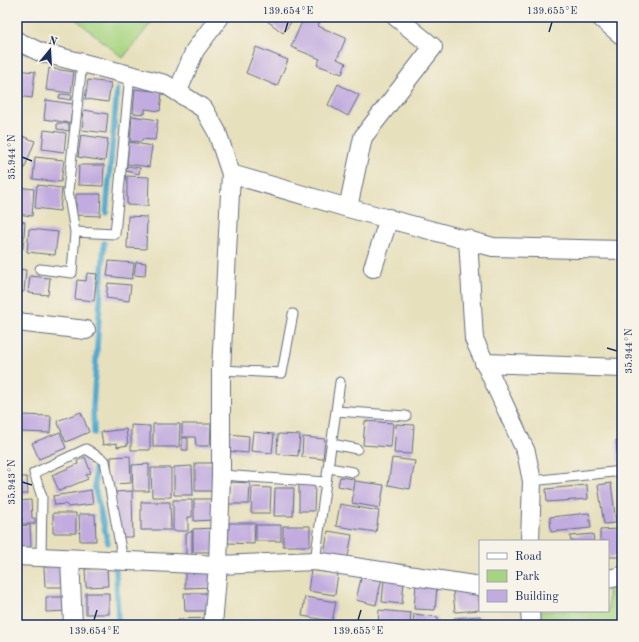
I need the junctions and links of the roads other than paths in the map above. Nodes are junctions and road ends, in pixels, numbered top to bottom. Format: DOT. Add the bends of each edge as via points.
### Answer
graph roads {
  1 [pos="220,17"];
  2 [pos="396,17"];
  3 [pos="603,17"];
  4 [pos="622,32"];
  5 [pos="17,41"];
  6 [pos="82,63"];
  7 [pos="130,75"];
  8 [pos="178,91"];
  9 [pos="231,174"];
  10 [pos="348,208"];
  11 [pos="389,218"];
  12 [pos="75,232"];
  13 [pos="468,239"];
  14 [pos="622,250"];
  15 [pos="373,268"];
  16 [pos="40,269"];
  17 [pos="293,314"];
  18 [pos="17,322"];
  19 [pos="86,330"];
  20 [pos="484,363"];
  21 [pos="622,368"];
  22 [pos="221,370"];
  23 [pos="340,382"];
  24 [pos="336,411"];
  25 [pos="406,416"];
  26 [pos="332,444"];
  27 [pos="358,449"];
  28 [pos="328,468"];
  29 [pos="622,471"];
  30 [pos="353,472"];
  31 [pos="222,475"];
  32 [pos="532,481"];
  33 [pos="326,482"];
  34 [pos="530,540"];
  35 [pos="17,556"];
  36 [pos="41,557"];
  37 [pos="70,558"];
  38 [pos="123,561"];
  39 [pos="315,561"];
  40 [pos="218,565"];
  41 [pos="622,576"];
  42 [pos="609,579"];
  43 [pos="479,586"];
  44 [pos="530,612"];
  45 [pos="73,625"];
  46 [pos="213,625"];
  47 [pos="530,625"];
  1 -- 8 [label="street" via="196,50"];
  2 -- 10 [label="street" via="433,47 363,137"];
  3 -- 4 [label="street"];
  5 -- 6 [label="street" via="40,52"];
  6 -- 7 [label="street"];
  6 -- 12 [label="lane" via="68,191"];
  7 -- 8 [label="street" via="165,84"];
  7 -- 12 [label="lane" via="115,234"];
  8 -- 9 [label="street" via="204,109 217,132"];
  9 -- 10 [label="street"];
  9 -- 22 [label="street"];
  10 -- 11 [label="street"];
  11 -- 13 [label="street"];
  11 -- 15 [label="street"];
  12 -- 16 [label="lane" via="72,273"];
  13 -- 14 [label="street" via="493,247"];
  13 -- 20 [label="street" via="474,339"];
  17 -- 22 [label="lane" via="282,373"];
  18 -- 19 [label="street"];
  20 -- 21 [label="street"];
  20 -- 32 [label="street" via="526,452"];
  22 -- 31 [label="street"];
  23 -- 24 [label="lane"];
  24 -- 25 [label="lane"];
  24 -- 26 [label="lane"];
  26 -- 27 [label="lane"];
  26 -- 28 [label="lane"];
  28 -- 30 [label="lane"];
  28 -- 33 [label="lane"];
  29 -- 32 [label="lane"];
  31 -- 33 [label="lane"];
  31 -- 40 [label="street"];
  32 -- 34 [label="street"];
  33 -- 39 [label="lane"];
  35 -- 36 [label="street"];
  36 -- 37 [label="street"];
  36 -- 38 [label="lane" via="42,497 34,472 86,450 105,461"];
  37 -- 38 [label="street"];
  37 -- 45 [label="street"];
  38 -- 40 [label="street"];
  39 -- 40 [label="street"];
  39 -- 43 [label="street"];
  40 -- 46 [label="street"];
  41 -- 42 [label="street"];
  44 -- 47 [label="street"];
}
